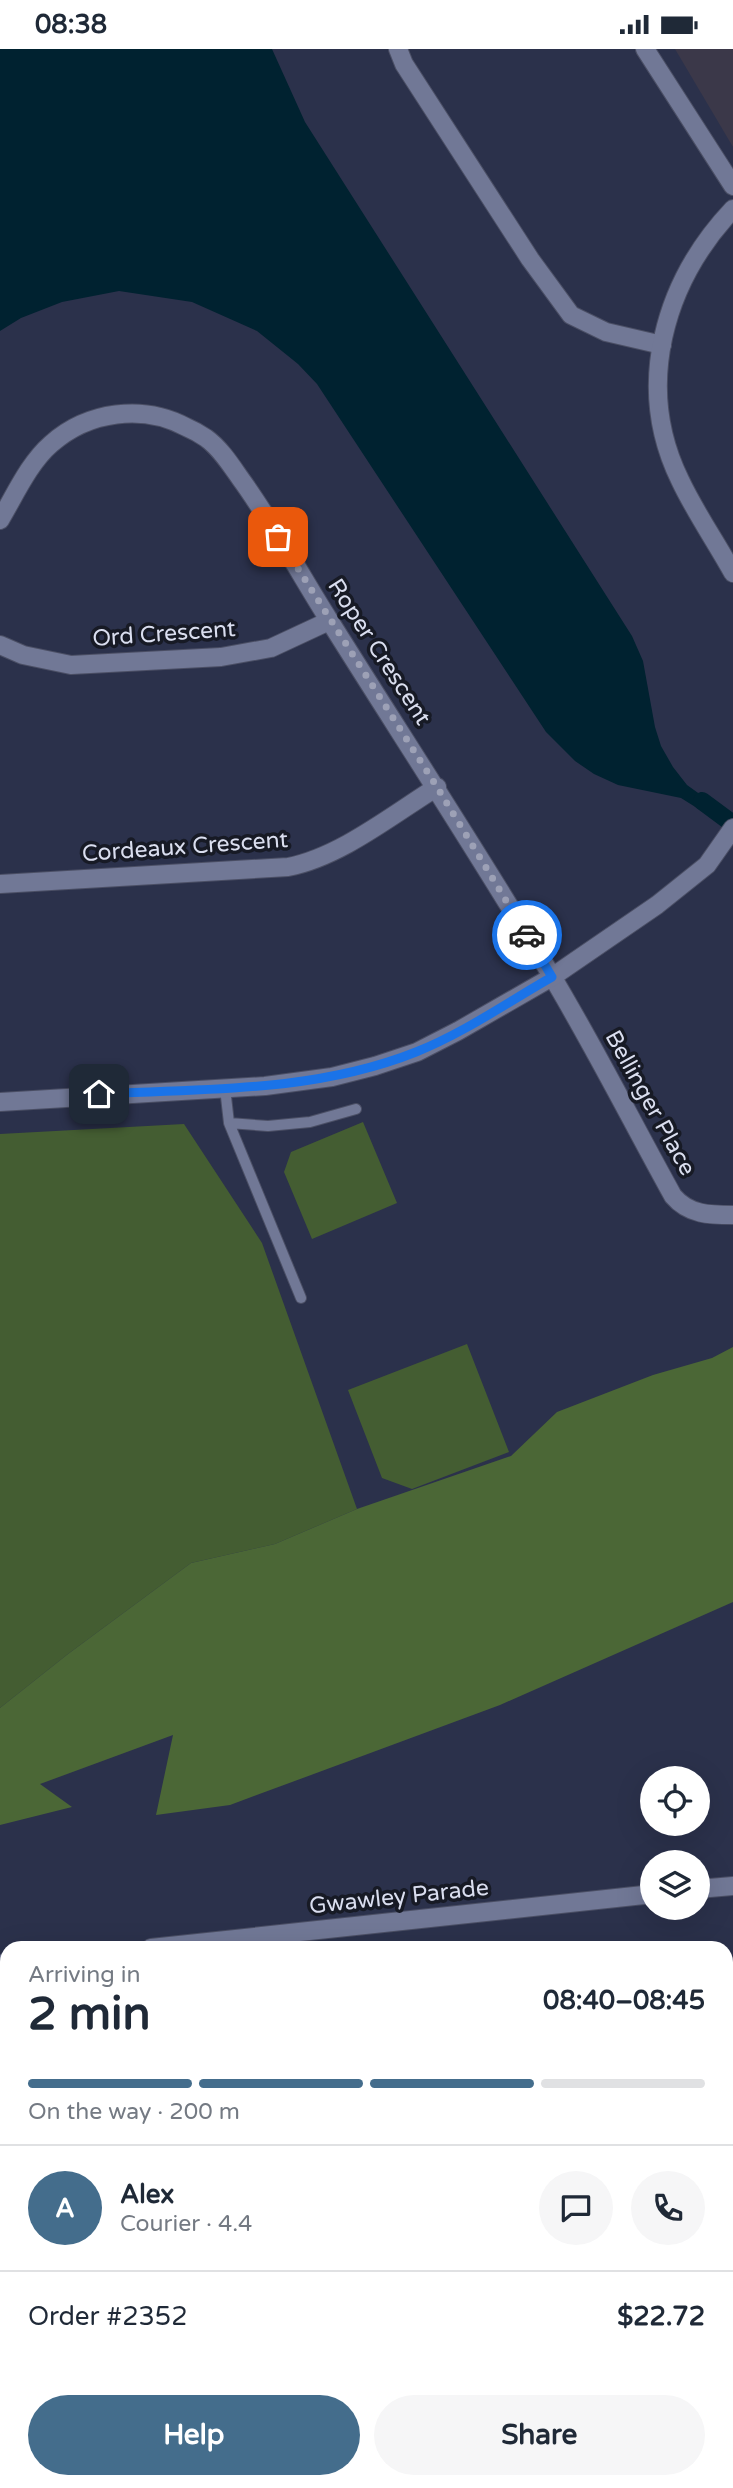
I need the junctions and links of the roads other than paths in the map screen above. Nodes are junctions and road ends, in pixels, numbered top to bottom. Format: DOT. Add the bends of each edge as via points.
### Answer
graph roads {
  1 [pos="398,49"];
  2 [pos="645,49"];
  3 [pos="733,186"];
  4 [pos="733,209"];
  5 [pos="662,345"];
  6 [pos="0,520"];
  7 [pos="733,573"];
  8 [pos="329,621"];
  9 [pos="0,645"];
  10 [pos="437,787"];
  11 [pos="732,829"];
  12 [pos="0,884"];
  13 [pos="552,977"];
  14 [pos="225,1088"];
  15 [pos="0,1102"];
  16 [pos="356,1109"];
  17 [pos="229,1123"];
  18 [pos="733,1215"];
  19 [pos="300,1298"];
  20 [pos="733,1886"];
  21 [pos="710,1888"];
  22 [pos="640,1895"];
  23 [pos="216,1941"];
  1 -- 5 [label="street" via="571,315 606,332"];
  2 -- 3 [label="street"];
  4 -- 5 [label="street" via="690,266 665,321"];
  5 -- 7 [label="street" via="658,398 671,456 679,479"];
  6 -- 8 [label="street, Roper Crescent" via="50,444 77,425 126,413 155,416 208,439 230,464"];
  8 -- 9 [label="street, Ord Crescent" via="271,648 221,657 71,665"];
  8 -- 10 [label="street, Roper Crescent"];
  10 -- 12 [label="street, Cordeaux Crescent" via="329,855 308,863"];
  10 -- 13 [label="street, Roper Crescent"];
  11 -- 13 [label="street" via="707,865"];
  13 -- 14 [label="street" via="417,1052 331,1077"];
  13 -- 18 [label="street, Bellinger Place" via="673,1196 701,1214"];
  14 -- 15 [label="street"];
  14 -- 17 [label="lane"];
  16 -- 17 [label="lane" via="310,1122"];
  17 -- 19 [label="lane"];
  20 -- 21 [label="street"];
  22 -- 23 [label="street, Gwawley Parade"];
}
